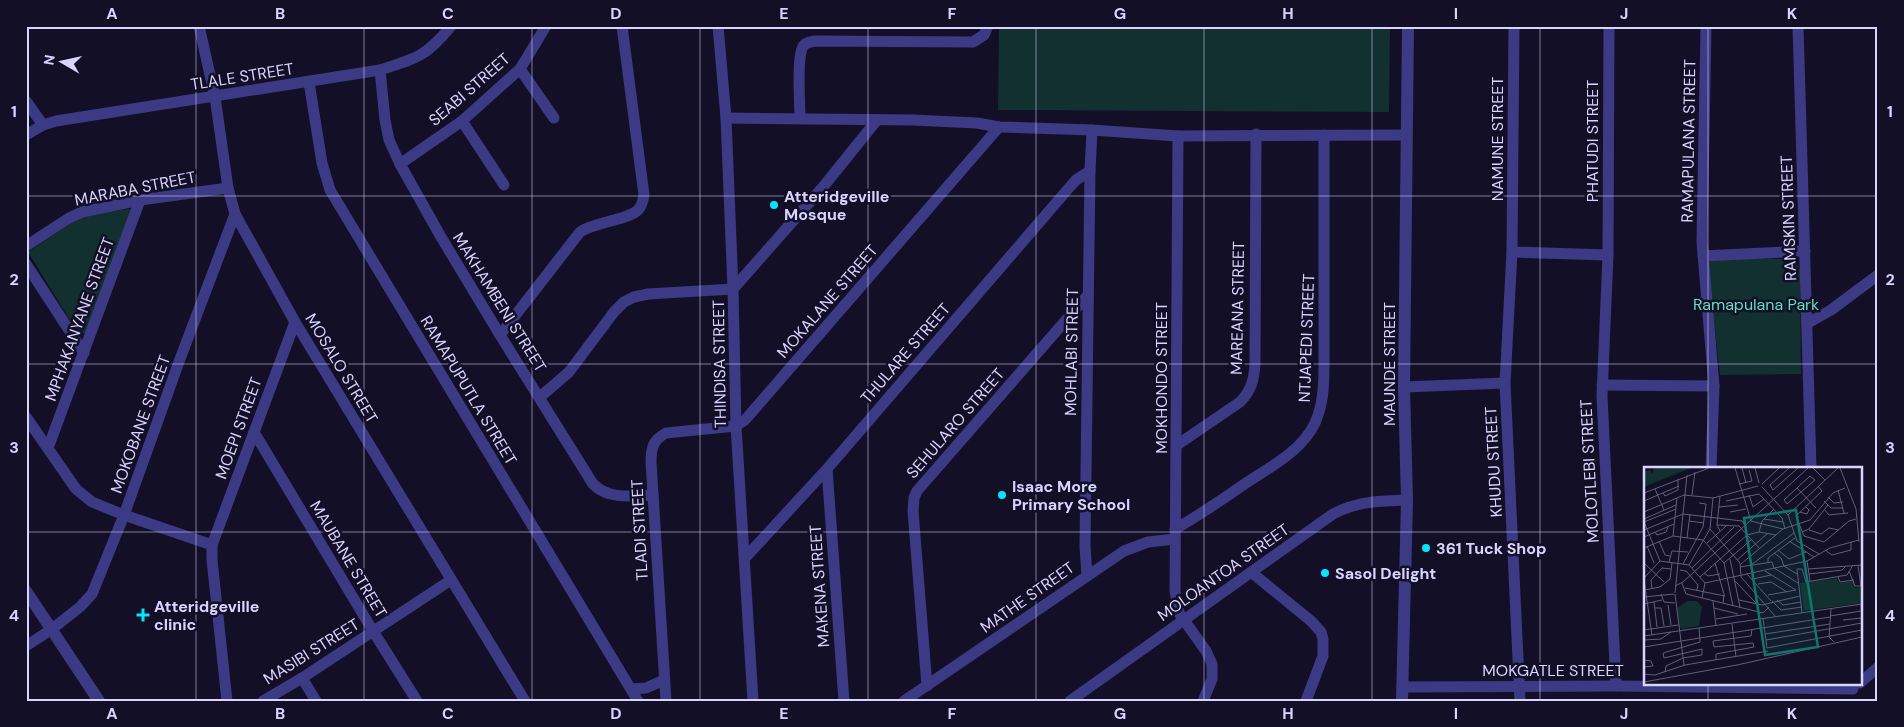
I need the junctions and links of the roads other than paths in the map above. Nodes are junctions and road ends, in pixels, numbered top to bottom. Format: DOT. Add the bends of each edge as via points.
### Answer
graph roads {
  1 [pos="199,26"];
  2 [pos="451,26"];
  3 [pos="546,26"];
  4 [pos="622,26"];
  5 [pos="718,26"];
  6 [pos="988,26"];
  7 [pos="1408,26"];
  8 [pos="1514,26"];
  9 [pos="1609,26"];
  10 [pos="1706,26"];
  11 [pos="1798,26"];
  12 [pos="520,68"];
  13 [pos="380,70"];
  14 [pos="309,82"];
  15 [pos="215,97"];
  16 [pos="26,101"];
  17 [pos="554,118"];
  18 [pos="726,118"];
  19 [pos="800,118"];
  20 [pos="877,120"];
  21 [pos="462,121"];
  22 [pos="43,125"];
  23 [pos="999,127"];
  24 [pos="1092,130"];
  25 [pos="1256,134"];
  26 [pos="26,135"];
  27 [pos="1324,135"];
  28 [pos="1406,135"];
  29 [pos="1178,136"];
  30 [pos="400,164"];
  31 [pos="1090,171"];
  32 [pos="504,185"];
  33 [pos="228,188"];
  34 [pos="140,200"];
  35 [pos="235,214"];
  36 [pos="26,246"];
  37 [pos="1805,251"];
  38 [pos="1512,252"];
  39 [pos="1608,255"];
  40 [pos="1703,256"];
  41 [pos="26,264"];
  42 [pos="1878,275"];
  43 [pos="733,289"];
  44 [pos="1088,296"];
  45 [pos="295,322"];
  46 [pos="1808,323"];
  47 [pos="500,335"];
  48 [pos="84,353"];
  49 [pos="1505,383"];
  50 [pos="1602,385"];
  51 [pos="1714,386"];
  52 [pos="1404,387"];
  53 [pos="540,397"];
  54 [pos="26,417"];
  55 [pos="736,426"];
  56 [pos="254,432"];
  57 [pos="1177,445"];
  58 [pos="48,448"];
  59 [pos="1711,467"];
  60 [pos="1810,467"];
  61 [pos="827,469"];
  62 [pos="653,495"];
  63 [pos="1407,500"];
  64 [pos="124,515"];
  65 [pos="1175,534"];
  66 [pos="212,545"];
  67 [pos="745,558"];
  68 [pos="1251,572"];
  69 [pos="1087,575"];
  70 [pos="452,580"];
  71 [pos="26,591"];
  72 [pos="1184,620"];
  73 [pos="52,629"];
  74 [pos="373,632"];
  75 [pos="26,646"];
  76 [pos="1878,667"];
  77 [pos="302,678"];
  78 [pos="664,680"];
  79 [pos="1862,684"];
  80 [pos="1701,685"];
  81 [pos="1802,685"];
  82 [pos="927,686"];
  83 [pos="1616,686"];
  84 [pos="1402,687"];
  85 [pos="1521,687"];
  86 [pos="631,689"];
  87 [pos="1857,689"];
  88 [pos="99,701"];
  89 [pos="227,701"];
  90 [pos="263,701"];
  91 [pos="316,701"];
  92 [pos="417,701"];
  93 [pos="525,701"];
  94 [pos="638,701"];
  95 [pos="666,701"];
  96 [pos="753,701"];
  97 [pos="844,701"];
  98 [pos="904,701"];
  99 [pos="1070,701"];
  100 [pos="1203,701"];
  101 [pos="1306,701"];
  102 [pos="1402,701"];
  103 [pos="1520,701"];
  1 -- 15 [label="street, MOSALO STREET"];
  2 -- 13 [label="street, TLALE STREET" via="428,51 411,61"];
  3 -- 12 [label="street, SEABI STREET"];
  4 -- 47 [label="street" via="644,195 642,204 634,213 595,224 580,232"];
  5 -- 18 [label="street, THINDISA STREET"];
  6 -- 19 [label="street" via="984,35 972,42 808,42 800,52"];
  7 -- 28 [label="street, MAUNDE STREET"];
  8 -- 38 [label="street, NAMUNE STREET"];
  9 -- 39 [label="street, PHATUDI STREET"];
  10 -- 40 [label="street, RAMAPULANA STREET"];
  11 -- 37 [label="street, RAMSKIN STREET"];
  12 -- 17 [label="street"];
  12 -- 21 [label="street, SEABI STREET"];
  13 -- 14 [label="street, TLALE STREET"];
  13 -- 30 [label="street, MAKHAMBENI STREET" via="389,140"];
  14 -- 15 [label="street, TLALE STREET"];
  14 -- 86 [label="street, RAMAPUPUTLA STREET" via="322,163 330,190"];
  15 -- 22 [label="street, TLALE STREET"];
  15 -- 33 [label="street, MOSALO STREET"];
  16 -- 22 [label="street"];
  18 -- 19 [label="street"];
  18 -- 43 [label="street, THINDISA STREET"];
  19 -- 20 [label="street"];
  20 -- 23 [label="street" via="944,121"];
  20 -- 43 [label="street"];
  21 -- 30 [label="street, SEABI STREET"];
  21 -- 32 [label="street"];
  22 -- 26 [label="street, TLALE STREET"];
  23 -- 24 [label="street"];
  23 -- 55 [label="street, MOKALANE STREET" via="751,413"];
  24 -- 29 [label="street"];
  24 -- 31 [label="street, MOHLABI STREET"];
  25 -- 27 [label="street"];
  25 -- 29 [label="street"];
  25 -- 57 [label="street, MAREANA STREET" via="1253,381 1240,402"];
  27 -- 28 [label="street"];
  27 -- 65 [label="street, NTJAPEDI STREET" via="1324,389 1319,413 1298,446"];
  28 -- 52 [label="street, MAUNDE STREET"];
  29 -- 57 [label="street, MOKHONDO STREET"];
  30 -- 47 [label="street, MAKHAMBENI STREET"];
  31 -- 44 [label="street, MOHLABI STREET"];
  31 -- 61 [label="street, THULARE STREET" via="1068,189"];
  33 -- 34 [label="street, MARABA STREET"];
  33 -- 35 [label="street, MOSALO STREET"];
  34 -- 36 [label="street, MARABA STREET" via="75,214"];
  34 -- 48 [label="street, MPHAKANYANE STREET"];
  35 -- 45 [label="street, MOSALO STREET"];
  35 -- 64 [label="street, MOKOBANE STREET"];
  37 -- 40 [label="street"];
  37 -- 46 [label="street, RAMSKIN STREET"];
  38 -- 39 [label="street"];
  38 -- 49 [label="street, KHUDU STREET"];
  39 -- 50 [label="street, MOLOTLEBI STREET"];
  40 -- 51 [label="street, RAMAPULANA STREET"];
  41 -- 48 [label="street"];
  42 -- 46 [label="street" via="1832,310"];
  43 -- 53 [label="street" via="648,294 624,302 569,372"];
  43 -- 55 [label="street, THINDISA STREET"];
  44 -- 69 [label="street, MOHLABI STREET"];
  44 -- 82 [label="street, SEHULARO STREET" via="914,498"];
  45 -- 56 [label="street, MOEPI STREET"];
  45 -- 70 [label="street, MOSALO STREET"];
  46 -- 60 [label="street, RAMSKIN STREET"];
  47 -- 53 [label="street, MAKHAMBENI STREET"];
  48 -- 58 [label="street, MPHAKANYANE STREET"];
  49 -- 52 [label="street"];
  49 -- 85 [label="street, KHUDU STREET"];
  50 -- 51 [label="street"];
  50 -- 83 [label="street, MOLOTLEBI STREET"];
  51 -- 59 [label="street, RAMAPULANA STREET"];
  52 -- 63 [label="street, MAUNDE STREET"];
  53 -- 62 [label="street, MAKHAMBENI STREET" via="598,490 617,496"];
  54 -- 58 [label="street"];
  55 -- 62 [label="street, TLADI STREET" via="674,431 659,437 651,452"];
  55 -- 67 [label="street, THINDISA STREET"];
  56 -- 66 [label="street, MOEPI STREET"];
  56 -- 74 [label="street, MAUBANE STREET"];
  57 -- 65 [label="street, MOKHONDO STREET"];
  58 -- 64 [label="street" via="83,496"];
  61 -- 67 [label="street, THULARE STREET"];
  61 -- 97 [label="street, MAKENA STREET"];
  62 -- 78 [label="street, TLADI STREET"];
  63 -- 68 [label="street, MOLOANTOA STREET" via="1372,501 1348,506"];
  63 -- 84 [label="street, MAUNDE STREET"];
  64 -- 66 [label="street"];
  64 -- 73 [label="street, MOKOBANE STREET" via="92,594"];
  65 -- 69 [label="street, MATHE STREET" via="1132,547"];
  65 -- 72 [label="street, MOKHONDO STREET" via="1175,591 1179,613"];
  66 -- 89 [label="street"];
  67 -- 96 [label="street, THINDISA STREET"];
  68 -- 72 [label="street, MOLOANTOA STREET"];
  68 -- 101 [label="street" via="1321,632 1323,656"];
  69 -- 82 [label="street, MATHE STREET"];
  70 -- 74 [label="street, MASIBI STREET"];
  70 -- 93 [label="street, MOSALO STREET"];
  71 -- 73 [label="street"];
  72 -- 99 [label="street, MOLOANTOA STREET"];
  72 -- 100 [label="street, MOKHONDO STREET" via="1212,664 1212,679"];
  73 -- 75 [label="street, MOKOBANE STREET"];
  73 -- 88 [label="street"];
  74 -- 77 [label="street, MASIBI STREET"];
  74 -- 92 [label="street, MAUBANE STREET"];
  76 -- 79 [label="street"];
  77 -- 90 [label="street, MASIBI STREET"];
  77 -- 91 [label="street"];
  78 -- 86 [label="street" via="646,688"];
  78 -- 95 [label="street, TLADI STREET"];
  80 -- 81 [label="street, MOKGATLE STREET"];
  80 -- 83 [label="street, MOKGATLE STREET"];
  81 -- 87 [label="street, MOKGATLE STREET"];
  82 -- 98 [label="street, MATHE STREET"];
  83 -- 85 [label="street, MOKGATLE STREET"];
  84 -- 85 [label="street, MOKGATLE STREET"];
  84 -- 102 [label="street, MAUNDE STREET"];
  85 -- 103 [label="street, KHUDU STREET"];
  86 -- 94 [label="street, RAMAPUPUTLA STREET"];
}
